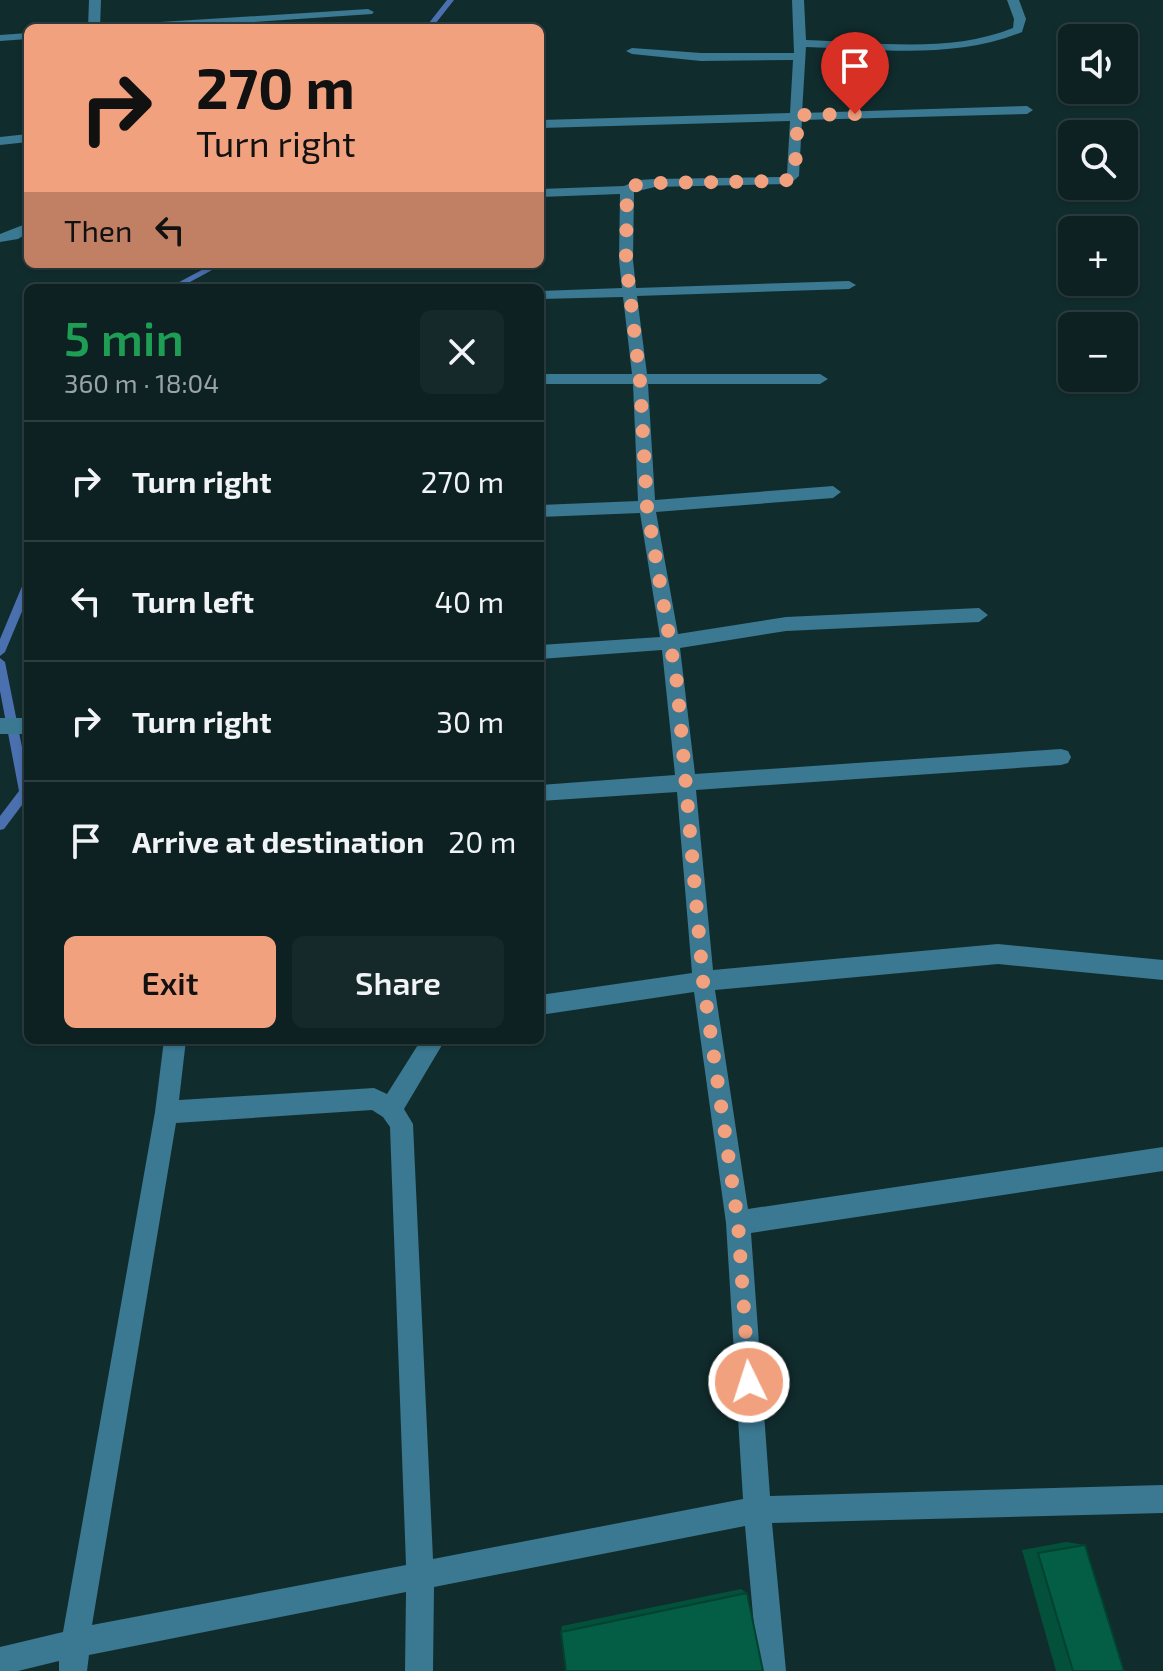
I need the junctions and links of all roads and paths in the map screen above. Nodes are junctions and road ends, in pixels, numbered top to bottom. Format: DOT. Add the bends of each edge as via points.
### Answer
graph roads {
  1 [pos="95,0"];
  2 [pos="798,0"];
  3 [pos="1013,0"];
  4 [pos="368,12"];
  5 [pos="94,24"];
  6 [pos="176,24"];
  7 [pos="24,36"];
  8 [pos="0,38"];
  9 [pos="800,50"];
  10 [pos="632,51"];
  11 [pos="1027,110"];
  12 [pos="798,115"];
  13 [pos="544,124"];
  14 [pos="24,138"];
  15 [pos="0,141"];
  16 [pos="627,190"];
  17 [pos="544,193"];
  18 [pos="24,230"];
  19 [pos="0,238"];
  20 [pos="849,285"];
  21 [pos="630,292"];
  22 [pos="544,295"];
  23 [pos="544,379"];
  24 [pos="820,379"];
  25 [pos="640,381"];
  26 [pos="833,492"];
  27 [pos="647,507"];
  28 [pos="544,511"];
  29 [pos="979,615"];
  30 [pos="668,643"];
  31 [pos="544,652"];
  32 [pos="0,726"];
  33 [pos="24,726"];
  34 [pos="1061,757"];
  35 [pos="687,784"];
  36 [pos="544,793"];
  37 [pos="1163,970"];
  38 [pos="703,981"];
  39 [pos="544,1004"];
  40 [pos="174,1044"];
  41 [pos="432,1044"];
  42 [pos="391,1109"];
  43 [pos="166,1112"];
  44 [pos="1163,1159"];
  45 [pos="738,1223"];
  46 [pos="1163,1499"];
  47 [pos="757,1510"];
  48 [pos="420,1575"];
  49 [pos="74,1657"];
  50 [pos="0,1661"];
  51 [pos="419,1671"];
  52 [pos="772,1671"];
  1 -- 5 [label="street"];
  2 -- 9 [label="street"];
  3 -- 9 [label="street" via="1018,30 1003,39"];
  4 -- 6 [label="street"];
  7 -- 8 [label="street"];
  9 -- 10 [label="street" via="701,57"];
  9 -- 12 [label="street"];
  11 -- 12 [label="street"];
  12 -- 13 [label="street"];
  12 -- 16 [label="street" via="795,170 785,181 655,183"];
  14 -- 15 [label="street"];
  16 -- 17 [label="street"];
  16 -- 21 [label="street"];
  18 -- 19 [label="street"];
  20 -- 21 [label="street"];
  21 -- 22 [label="street"];
  21 -- 25 [label="street"];
  23 -- 25 [label="street"];
  24 -- 25 [label="street"];
  25 -- 27 [label="street"];
  26 -- 27 [label="street"];
  27 -- 28 [label="street"];
  27 -- 30 [label="street"];
  29 -- 30 [label="street" via="786,624"];
  30 -- 31 [label="street"];
  30 -- 35 [label="street"];
  32 -- 33 [label="street"];
  34 -- 35 [label="street"];
  35 -- 36 [label="street"];
  35 -- 38 [label="street"];
  37 -- 38 [label="street" via="998,954"];
  38 -- 39 [label="street"];
  38 -- 45 [label="street"];
  40 -- 43 [label="street"];
  41 -- 42 [label="street"];
  42 -- 43 [label="street" via="374,1099"];
  42 -- 48 [label="street" via="401,1124"];
  43 -- 49 [label="street"];
  44 -- 45 [label="street"];
  45 -- 47 [label="street"];
  46 -- 47 [label="street"];
  47 -- 48 [label="street"];
  47 -- 52 [label="street"];
  48 -- 49 [label="street"];
  48 -- 51 [label="street"];
  49 -- 50 [label="street"];
}
